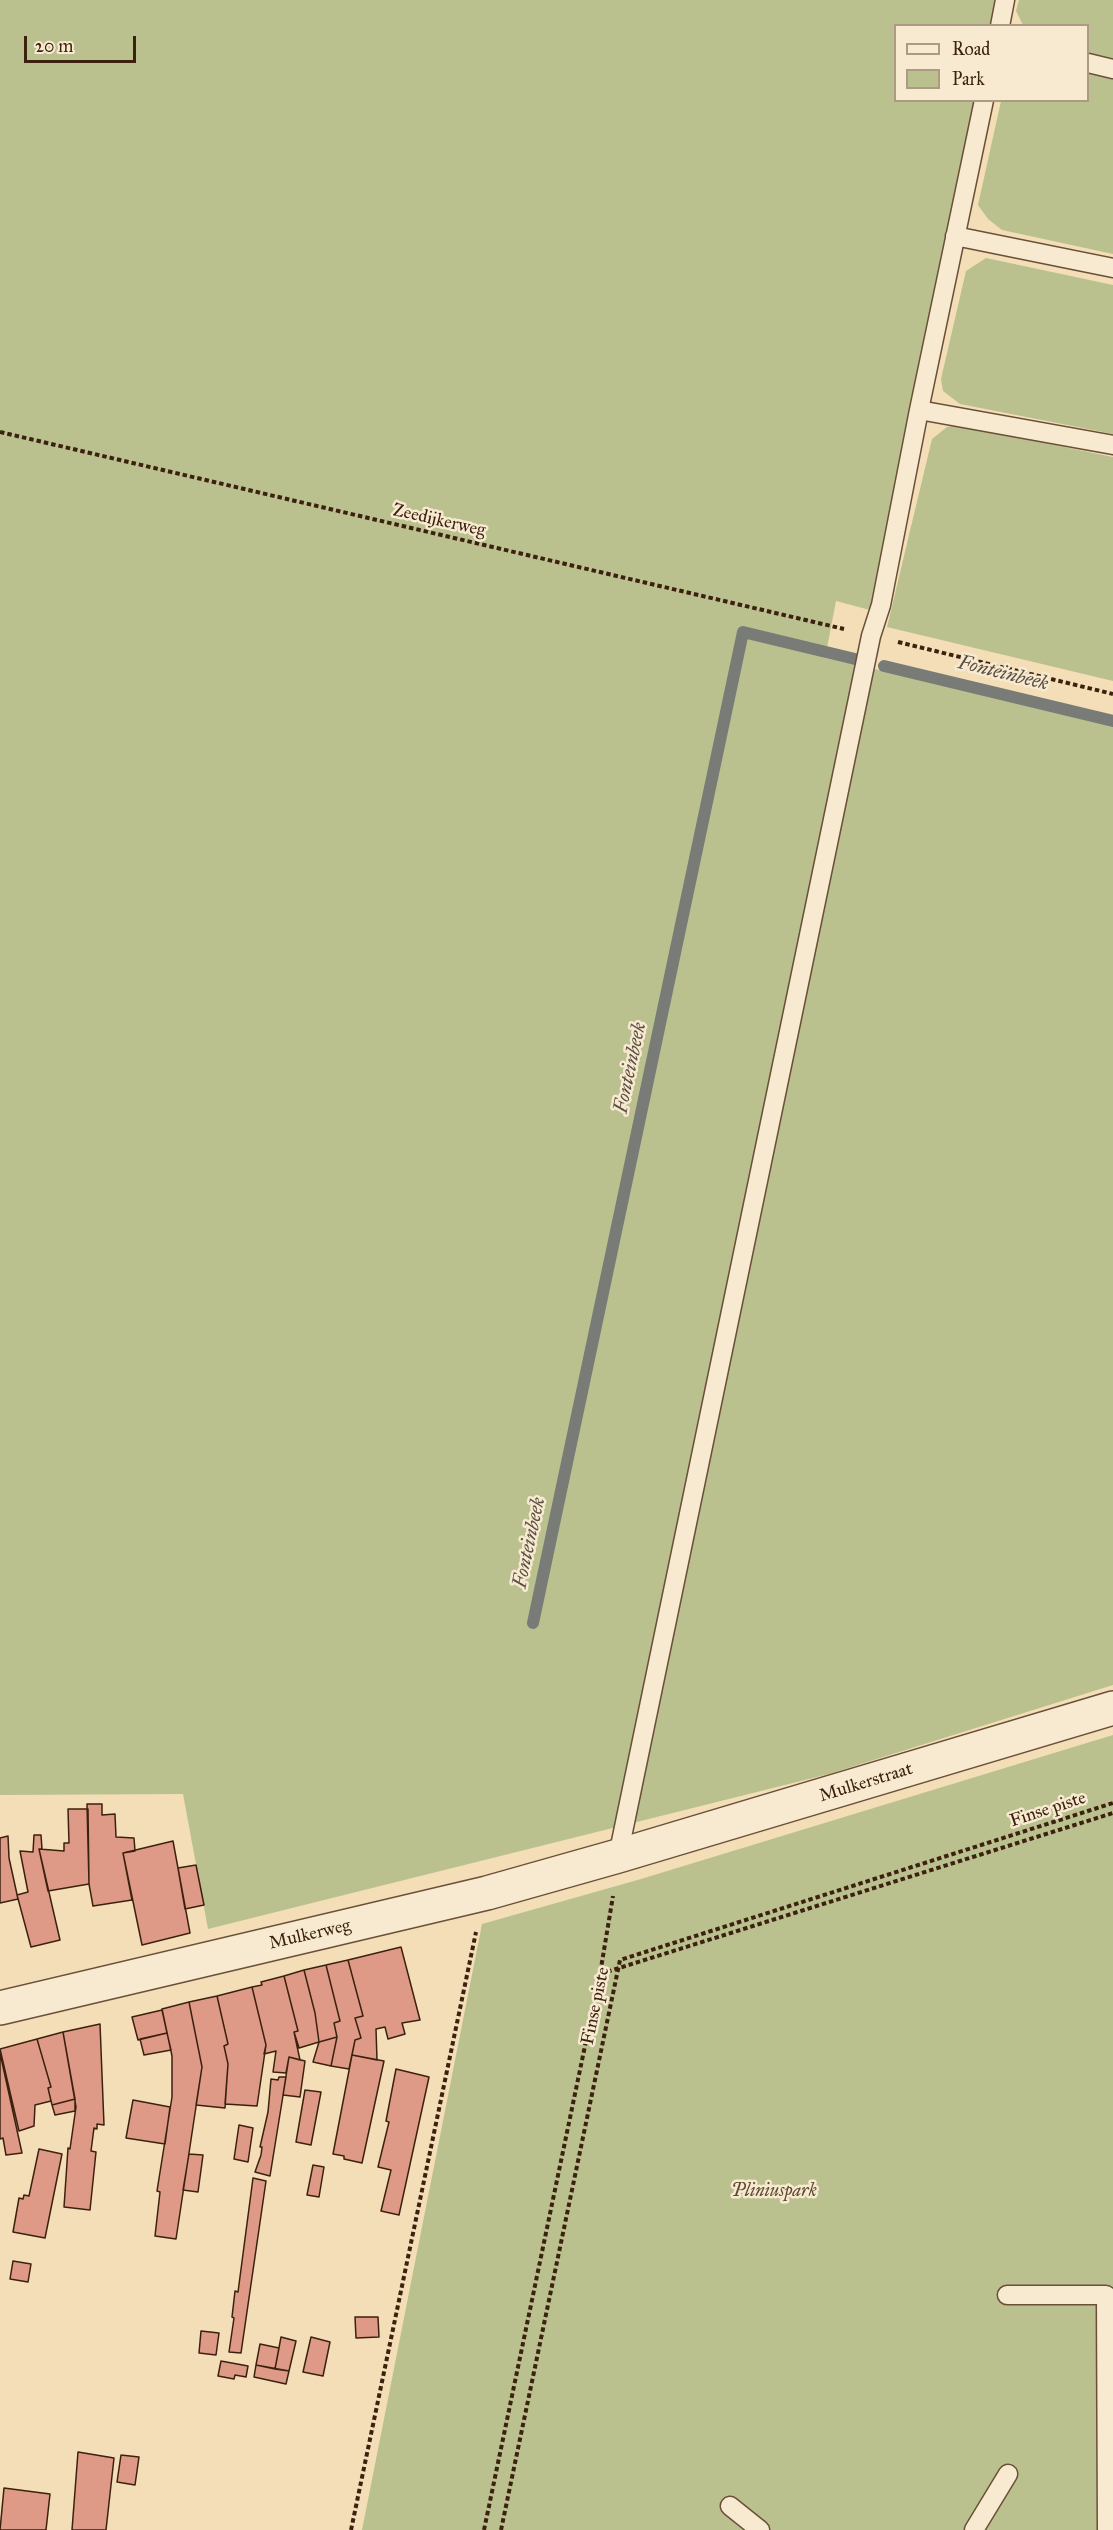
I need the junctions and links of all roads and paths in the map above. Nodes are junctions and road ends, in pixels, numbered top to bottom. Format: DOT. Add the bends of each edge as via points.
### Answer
graph roads {
  1 [pos="1005,0"];
  2 [pos="1000,24"];
  3 [pos="1089,63"];
  4 [pos="1113,69"];
  5 [pos="984,102"];
  6 [pos="956,236"];
  7 [pos="1113,268"];
  8 [pos="919,410"];
  9 [pos="0,432"];
  10 [pos="1113,445"];
  11 [pos="871,636"];
  12 [pos="1113,694"];
  13 [pos="1113,1708"];
  14 [pos="1113,1803"];
  15 [pos="1113,1813"];
  16 [pos="618,1856"];
  17 [pos="487,1893"];
  18 [pos="617,1970"];
  19 [pos="600,1974"];
  20 [pos="0,2008"];
  21 [pos="1007,2295"];
  22 [pos="1008,2474"];
  23 [pos="730,2505"];
  24 [pos="351,2530"];
  25 [pos="484,2530"];
  26 [pos="501,2530"];
  27 [pos="760,2530"];
  28 [pos="974,2530"];
  29 [pos="1107,2530"];
  1 -- 2 [label="lane"];
  3 -- 4 [label="lane"];
  5 -- 6 [label="lane"];
  6 -- 7 [label="lane"];
  6 -- 8 [label="lane"];
  8 -- 10 [label="lane"];
  8 -- 11 [label="lane" via="881,605"];
  9 -- 11 [label="path, Zeedijkerweg"];
  11 -- 12 [label="path, Zeedijkerweg"];
  11 -- 16 [label="lane"];
  13 -- 16 [label="street, Mulkerstraat"];
  14 -- 18 [label="path, Finse piste" via="620,1960"];
  15 -- 18 [label="path"];
  16 -- 17 [label="street, Mulkerweg"];
  16 -- 19 [label="path"];
  17 -- 20 [label="street, Mulkerweg"];
  17 -- 24 [label="path"];
  18 -- 19 [label="path"];
  18 -- 26 [label="path, Finse piste"];
  19 -- 25 [label="path"];
  21 -- 29 [label="lane" via="1106,2295"];
  22 -- 28 [label="lane"];
  23 -- 27 [label="lane"];
}
